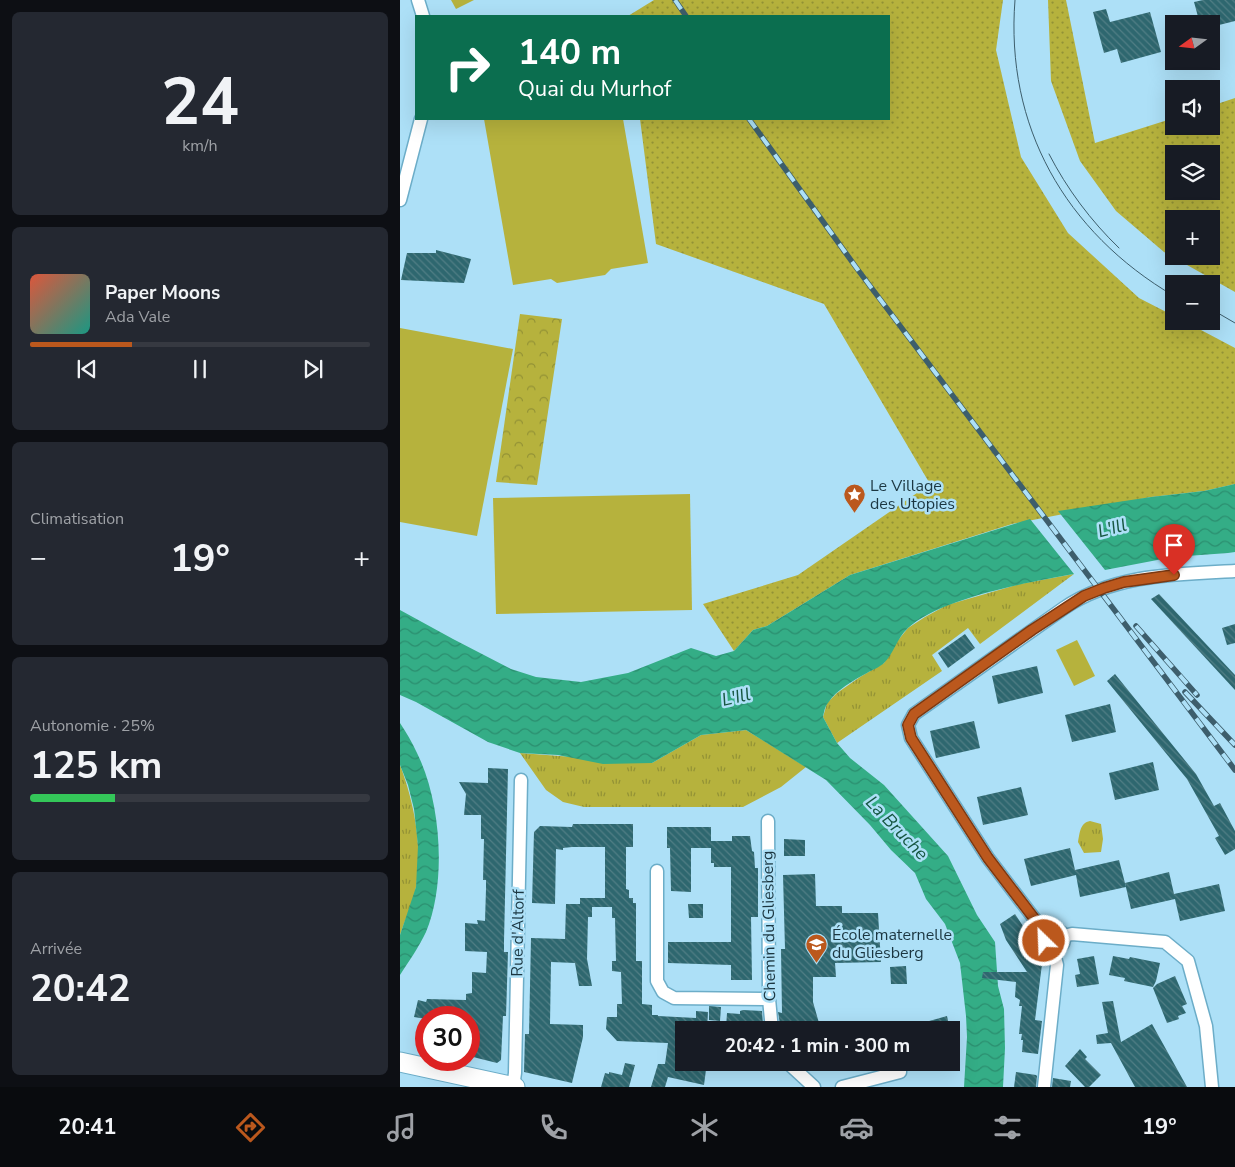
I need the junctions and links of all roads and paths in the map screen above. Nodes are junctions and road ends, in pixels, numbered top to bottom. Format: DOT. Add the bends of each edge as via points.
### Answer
graph roads {
  1 [pos="418,0"];
  2 [pos="423,15"];
  3 [pos="421,120"];
  4 [pos="400,200"];
  5 [pos="1235,570"];
  6 [pos="521,780"];
  7 [pos="768,821"];
  8 [pos="657,871"];
  9 [pos="1046,934"];
  10 [pos="1064,936"];
  11 [pos="1053,950"];
  12 [pos="769,999"];
  13 [pos="771,1021"];
  14 [pos="400,1062"];
  15 [pos="797,1071"];
  16 [pos="900,1072"];
  17 [pos="459,1081"];
  18 [pos="514,1087"];
  19 [pos="814,1087"];
  20 [pos="842,1087"];
  21 [pos="1044,1087"];
  22 [pos="1212,1087"];
  1 -- 2 [label="street"];
  3 -- 4 [label="street"];
  5 -- 9 [label="street" via="1141,579 1089,593 914,714 908,725 911,738 988,858"];
  6 -- 18 [label="street, Rue d'Altorf"];
  7 -- 12 [label="street, Chemin du Gliesberg"];
  8 -- 12 [label="street" via="658,981 663,992 674,998"];
  9 -- 10 [label="street" via="1057,930"];
  9 -- 11 [label="street" via="1045,944"];
  10 -- 11 [label="street" via="1062,946"];
  10 -- 22 [label="street" via="1165,942 1188,961 1206,1026"];
  11 -- 21 [label="street" via="1057,965"];
  12 -- 13 [label="street, Chemin du Gliesberg"];
  14 -- 17 [label="main road"];
  15 -- 19 [label="street"];
  16 -- 20 [label="street"];
  17 -- 18 [label="main road"];
}
